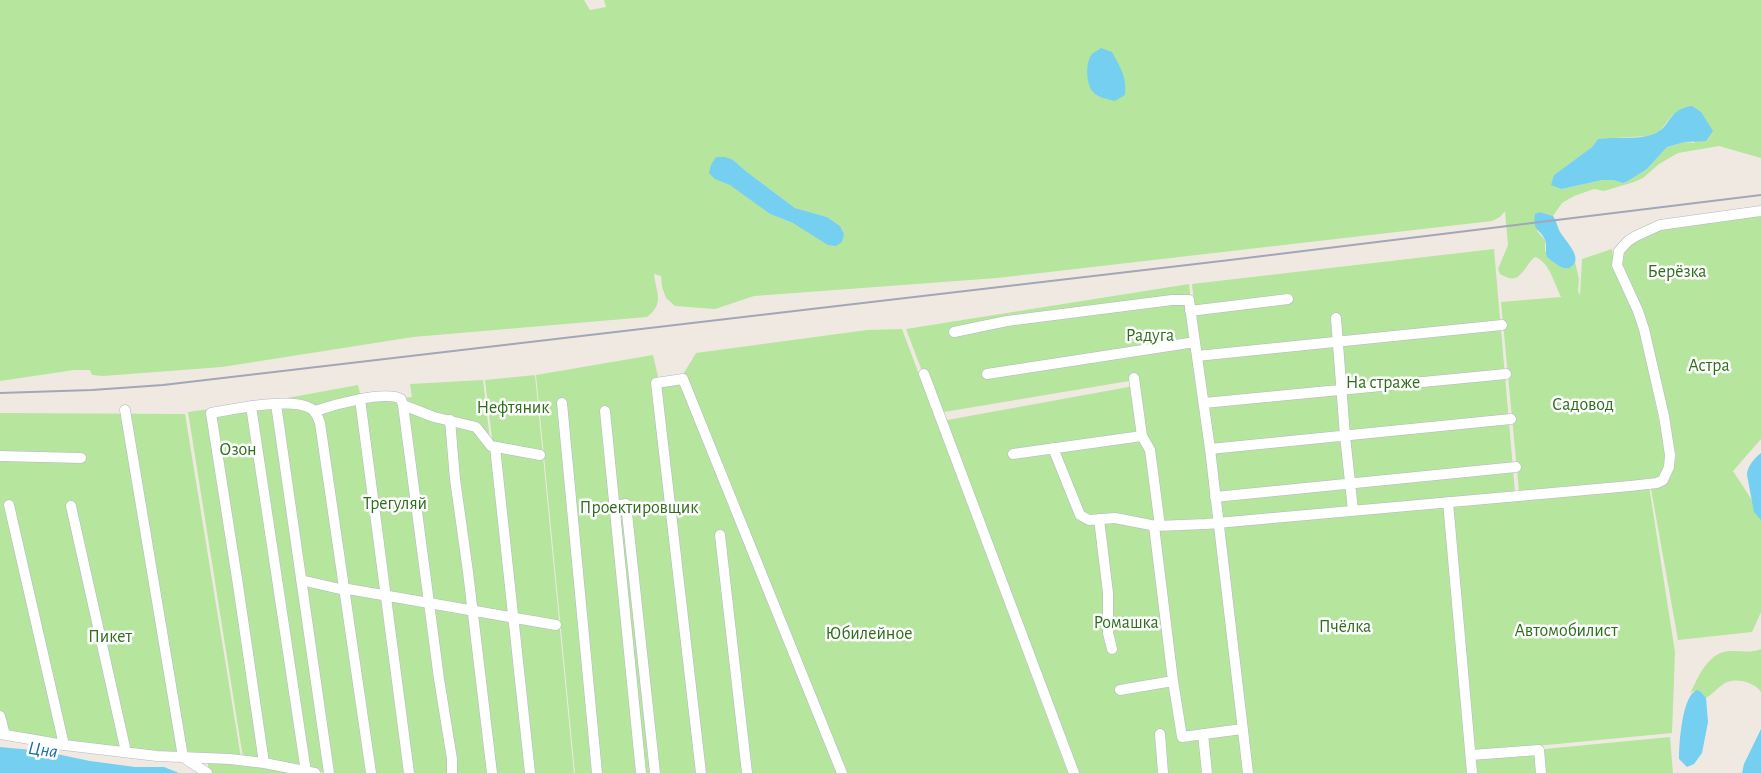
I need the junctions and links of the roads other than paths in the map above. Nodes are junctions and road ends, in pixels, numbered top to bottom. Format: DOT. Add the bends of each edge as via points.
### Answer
graph roads {
  1 [pos="1761,211"];
  2 [pos="1288,299"];
  3 [pos="1190,311"];
  4 [pos="1336,318"];
  5 [pos="1502,325"];
  6 [pos="954,332"];
  7 [pos="1195,342"];
  8 [pos="1337,342"];
  9 [pos="1197,356"];
  10 [pos="924,374"];
  11 [pos="987,374"];
  12 [pos="1506,374"];
  13 [pos="1134,378"];
  14 [pos="1342,390"];
  15 [pos="360,399"];
  16 [pos="562,403"];
  17 [pos="1204,403"];
  18 [pos="276,404"];
  19 [pos="402,404"];
  20 [pos="251,406"];
  21 [pos="125,410"];
  22 [pos="315,411"];
  23 [pos="605,411"];
  24 [pos="1511,419"];
  25 [pos="450,420"];
  26 [pos="1142,436"];
  27 [pos="1345,436"];
  28 [pos="495,447"];
  29 [pos="1053,448"];
  30 [pos="1210,449"];
  31 [pos="1013,454"];
  32 [pos="540,455"];
  33 [pos="0,456"];
  34 [pos="81,458"];
  35 [pos="1516,467"];
  36 [pos="1350,482"];
  37 [pos="1215,497"];
  38 [pos="1448,502"];
  39 [pos="9,505"];
  40 [pos="71,506"];
  41 [pos="615,506"];
  42 [pos="1353,510"];
  43 [pos="1099,519"];
  44 [pos="1218,523"];
  45 [pos="1157,526"];
  46 [pos="720,535"];
  47 [pos="301,580"];
  48 [pos="343,589"];
  49 [pos="385,596"];
  50 [pos="429,604"];
  51 [pos="472,610"];
  52 [pos="514,618"];
  53 [pos="556,625"];
  54 [pos="1112,649"];
  55 [pos="1173,681"];
  56 [pos="1120,690"];
  57 [pos="0,716"];
  58 [pos="1242,728"];
  59 [pos="1160,734"];
  60 [pos="1202,734"];
  61 [pos="2,735"];
  62 [pos="64,745"];
  63 [pos="126,752"];
  64 [pos="1471,755"];
  65 [pos="183,757"];
  66 [pos="264,763"];
  67 [pos="311,772"];
  68 [pos="207,773"];
  69 [pos="329,773"];
  70 [pos="371,773"];
  71 [pos="409,773"];
  72 [pos="452,773"];
  73 [pos="492,773"];
  74 [pos="530,773"];
  75 [pos="597,773"];
  76 [pos="641,773"];
  77 [pos="655,773"];
  78 [pos="701,773"];
  79 [pos="747,773"];
  80 [pos="842,773"];
  81 [pos="1074,773"];
  82 [pos="1163,773"];
  83 [pos="1206,773"];
  84 [pos="1248,773"];
  85 [pos="1472,773"];
  86 [pos="1541,773"];
  1 -- 38 [label="street" via="1660,225 1636,236 1619,251 1617,265 1644,329 1664,416 1670,461 1663,480 1630,486"];
  2 -- 3 [label="street"];
  3 -- 6 [label="street" via="1189,300 1172,300 1007,321"];
  3 -- 7 [label="street"];
  4 -- 8 [label="street"];
  5 -- 8 [label="street"];
  7 -- 9 [label="street"];
  7 -- 11 [label="street"];
  8 -- 9 [label="street"];
  8 -- 14 [label="street"];
  9 -- 17 [label="street"];
  10 -- 81 [label="street"];
  12 -- 14 [label="street"];
  13 -- 26 [label="street"];
  14 -- 17 [label="street"];
  14 -- 27 [label="street"];
  15 -- 19 [label="street" via="394,395 401,399"];
  15 -- 22 [label="street"];
  15 -- 49 [label="street"];
  16 -- 75 [label="street"];
  17 -- 30 [label="street"];
  18 -- 20 [label="street"];
  18 -- 22 [label="street" via="297,404"];
  18 -- 47 [label="street"];
  19 -- 25 [label="street"];
  19 -- 50 [label="street"];
  20 -- 66 [label="street" via="210,413"];
  20 -- 67 [label="street"];
  21 -- 65 [label="street"];
  22 -- 48 [label="street" via="320,423"];
  23 -- 41 [label="street"];
  24 -- 27 [label="street"];
  25 -- 28 [label="street" via="476,427"];
  25 -- 51 [label="street"];
  26 -- 29 [label="street"];
  26 -- 45 [label="street" via="1150,450"];
  27 -- 30 [label="street"];
  27 -- 36 [label="street"];
  28 -- 32 [label="street"];
  28 -- 52 [label="street"];
  29 -- 31 [label="street"];
  29 -- 43 [label="street" via="1080,515 1089,520"];
  30 -- 37 [label="street"];
  33 -- 34 [label="street"];
  35 -- 36 [label="street"];
  36 -- 37 [label="street"];
  36 -- 42 [label="street"];
  37 -- 44 [label="street"];
  38 -- 42 [label="street"];
  38 -- 64 [label="street"];
  39 -- 62 [label="street"];
  40 -- 63 [label="street"];
  41 -- 76 [label="street"];
  41 -- 77 [label="street" via="626,504"];
  42 -- 44 [label="street"];
  43 -- 45 [label="street" via="1115,518"];
  43 -- 54 [label="street"];
  44 -- 45 [label="street"];
  44 -- 58 [label="street"];
  45 -- 55 [label="street"];
  46 -- 79 [label="street"];
  47 -- 48 [label="street"];
  47 -- 69 [label="street"];
  48 -- 49 [label="street"];
  48 -- 70 [label="street"];
  49 -- 50 [label="street"];
  49 -- 71 [label="street"];
  50 -- 51 [label="street"];
  50 -- 72 [label="street"];
  51 -- 52 [label="street"];
  51 -- 73 [label="street"];
  52 -- 53 [label="street"];
  52 -- 74 [label="street"];
  55 -- 56 [label="street"];
  55 -- 60 [label="street" via="1182,737"];
  57 -- 61 [label="street"];
  58 -- 60 [label="street"];
  58 -- 84 [label="street"];
  59 -- 82 [label="street"];
  60 -- 83 [label="street"];
  61 -- 62 [label="street"];
  62 -- 63 [label="street"];
  63 -- 65 [label="street"];
  64 -- 85 [label="street"];
  64 -- 86 [label="street" via="1539,750"];
  65 -- 66 [label="street"];
  65 -- 68 [label="street"];
  66 -- 67 [label="street"];
  78 -- 80 [label="street" via="656,383 683,379"];
}
